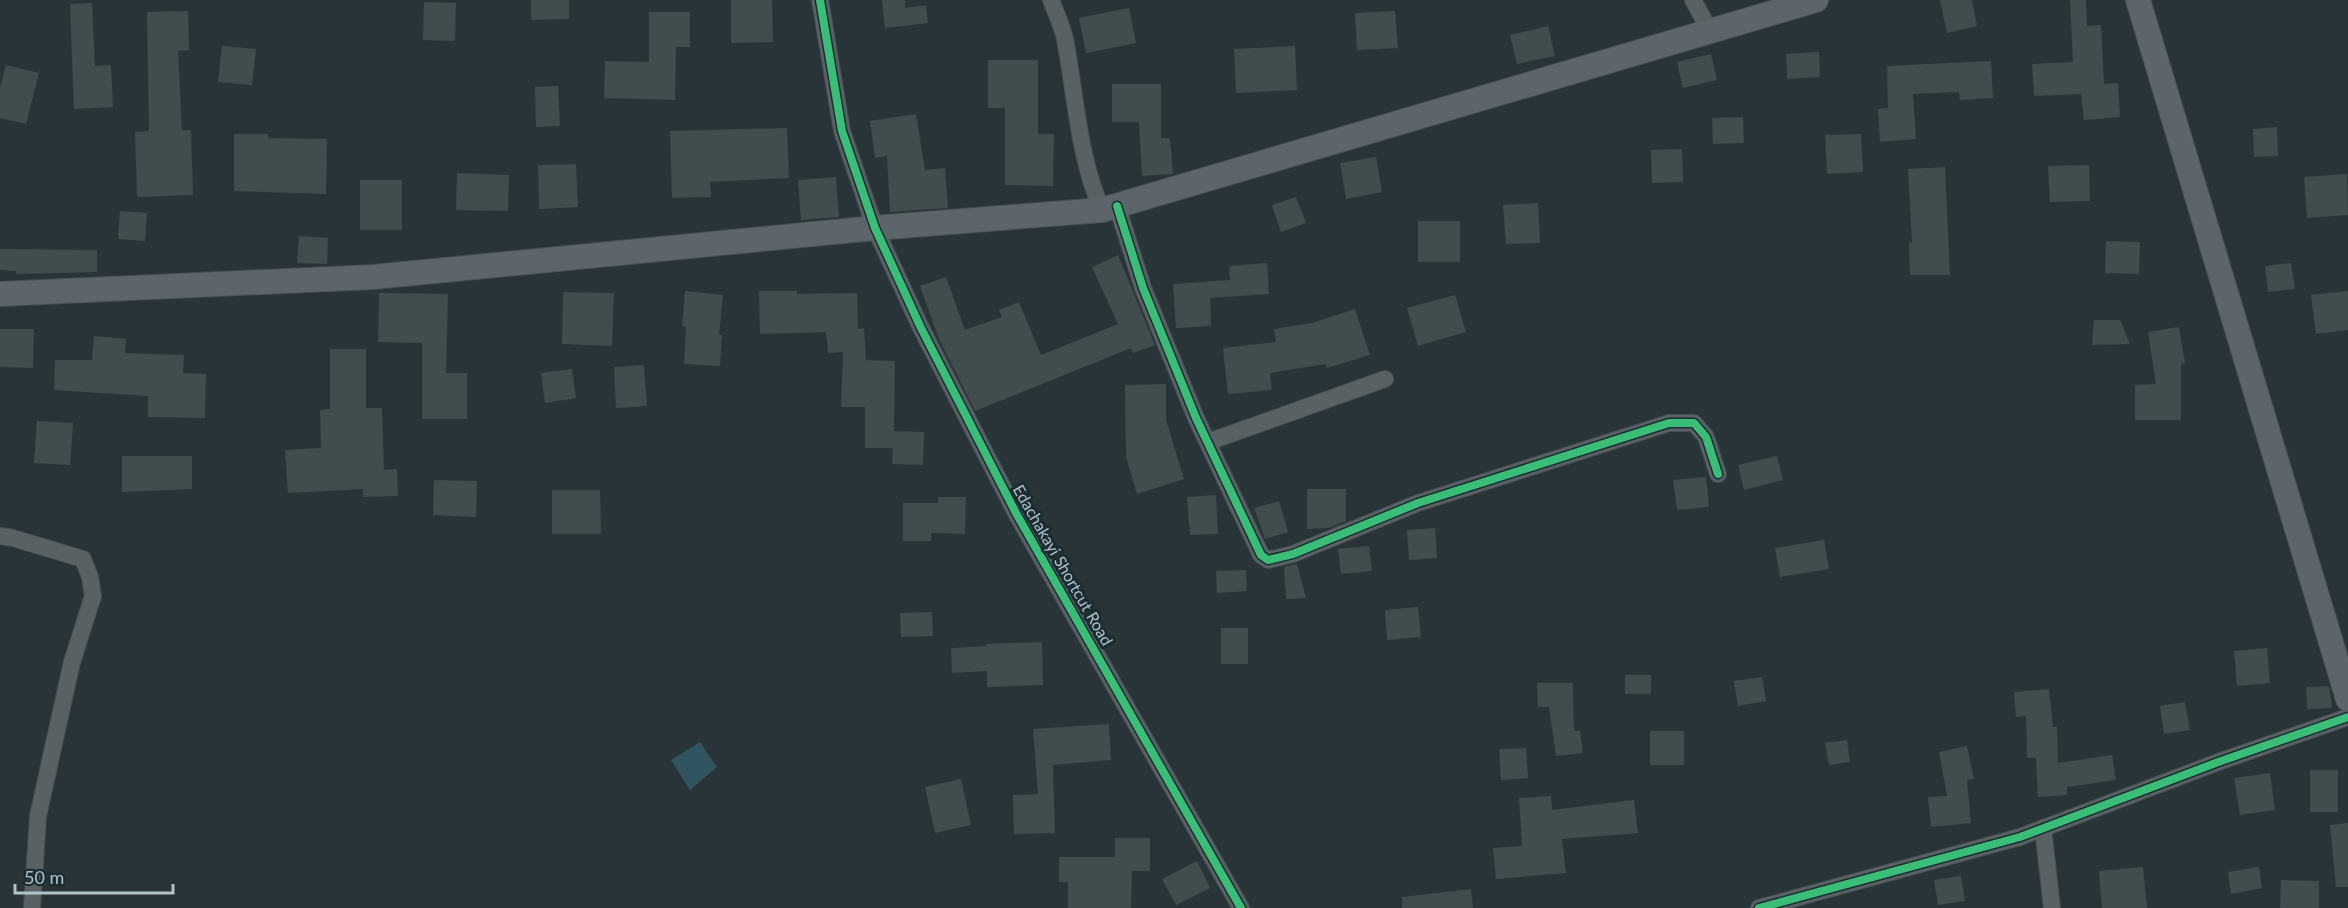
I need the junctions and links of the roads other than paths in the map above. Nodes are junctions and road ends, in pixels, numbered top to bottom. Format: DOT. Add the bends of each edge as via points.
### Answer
graph roads {
  1 [pos="820,0"];
  2 [pos="1051,0"];
  3 [pos="1693,0"];
  4 [pos="1816,0"];
  5 [pos="2138,0"];
  6 [pos="1710,31"];
  7 [pos="1110,208"];
  8 [pos="875,228"];
  9 [pos="0,294"];
  10 [pos="1385,379"];
  11 [pos="1208,442"];
  12 [pos="1718,474"];
  13 [pos="0,536"];
  14 [pos="2348,699"];
  15 [pos="2348,717"];
  16 [pos="2043,828"];
  17 [pos="32,908"];
  18 [pos="1241,908"];
  19 [pos="1759,908"];
  20 [pos="2052,908"];
  1 -- 8 [label="street, Edachakayi Shortcut Road" via="842,131"];
  2 -- 7 [label="street" via="1064,37 1091,184"];
  3 -- 6 [label="street"];
  4 -- 6 [label="main road"];
  5 -- 14 [label="main road"];
  6 -- 7 [label="main road"];
  7 -- 8 [label="main road"];
  7 -- 11 [label="street"];
  8 -- 9 [label="main road" via="373,277"];
  8 -- 18 [label="street, Edachakayi Shortcut Road" via="921,328 1017,515"];
  10 -- 11 [label="street"];
  11 -- 12 [label="street" via="1261,555 1269,560 1418,503 1669,423 1694,423 1706,437"];
  13 -- 17 [label="street" via="83,559 93,596 72,662 38,816"];
  15 -- 16 [label="street"];
  16 -- 19 [label="street"];
  16 -- 20 [label="street"];
}
